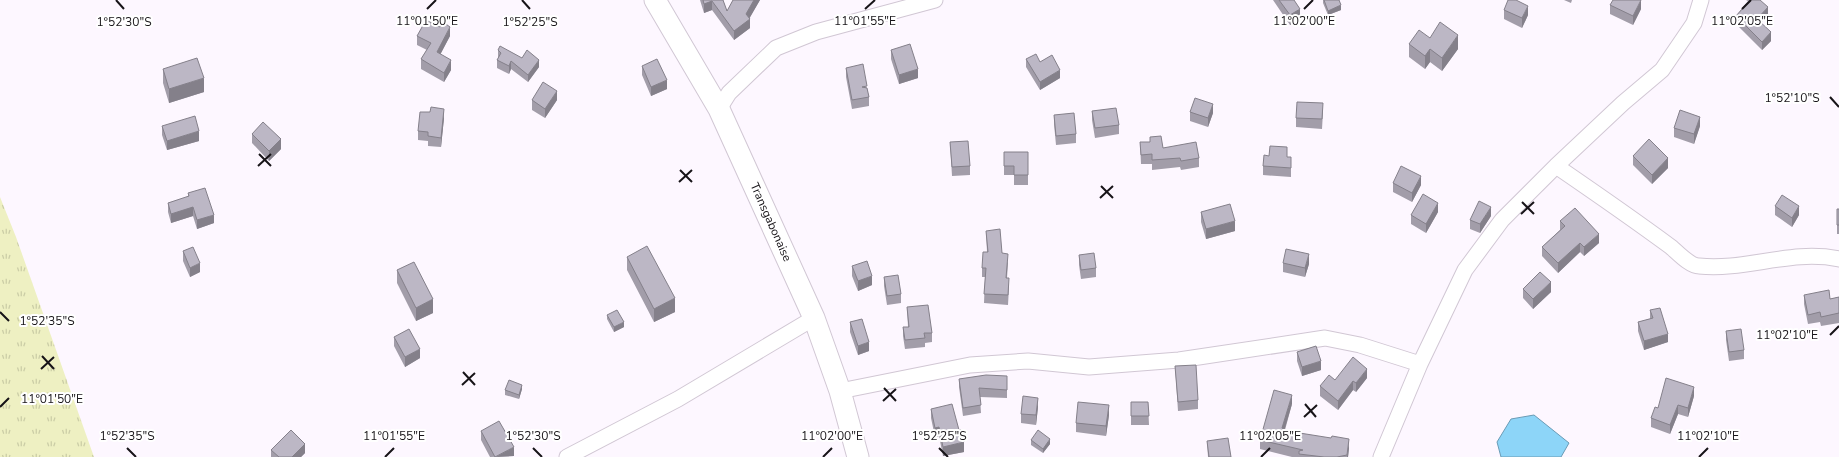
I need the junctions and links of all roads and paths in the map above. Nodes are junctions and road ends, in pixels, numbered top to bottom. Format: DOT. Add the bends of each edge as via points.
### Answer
graph roads {
  1 [pos="655,0"];
  2 [pos="935,0"];
  3 [pos="1701,0"];
  4 [pos="719,108"];
  5 [pos="1556,166"];
  6 [pos="1839,259"];
  7 [pos="814,318"];
  8 [pos="1420,364"];
  9 [pos="840,390"];
  10 [pos="567,457"];
  11 [pos="858,457"];
  12 [pos="1381,457"];
  1 -- 4 [label="highway, Transgabonaise"];
  2 -- 4 [label="street" via="816,32 776,48 729,93"];
  3 -- 5 [label="street" via="1694,23 1662,70"];
  4 -- 7 [label="highway, Transgabonaise"];
  5 -- 6 [label="street" via="1696,266 1727,266 1784,257"];
  5 -- 8 [label="street" via="1502,220 1465,270"];
  7 -- 9 [label="highway, Transgabonaise"];
  7 -- 10 [label="street" via="678,399"];
  8 -- 9 [label="street" via="1325,338 1179,360 1107,366 1028,361 970,365"];
  8 -- 12 [label="street"];
  9 -- 11 [label="highway, Transgabonaise"];
}
